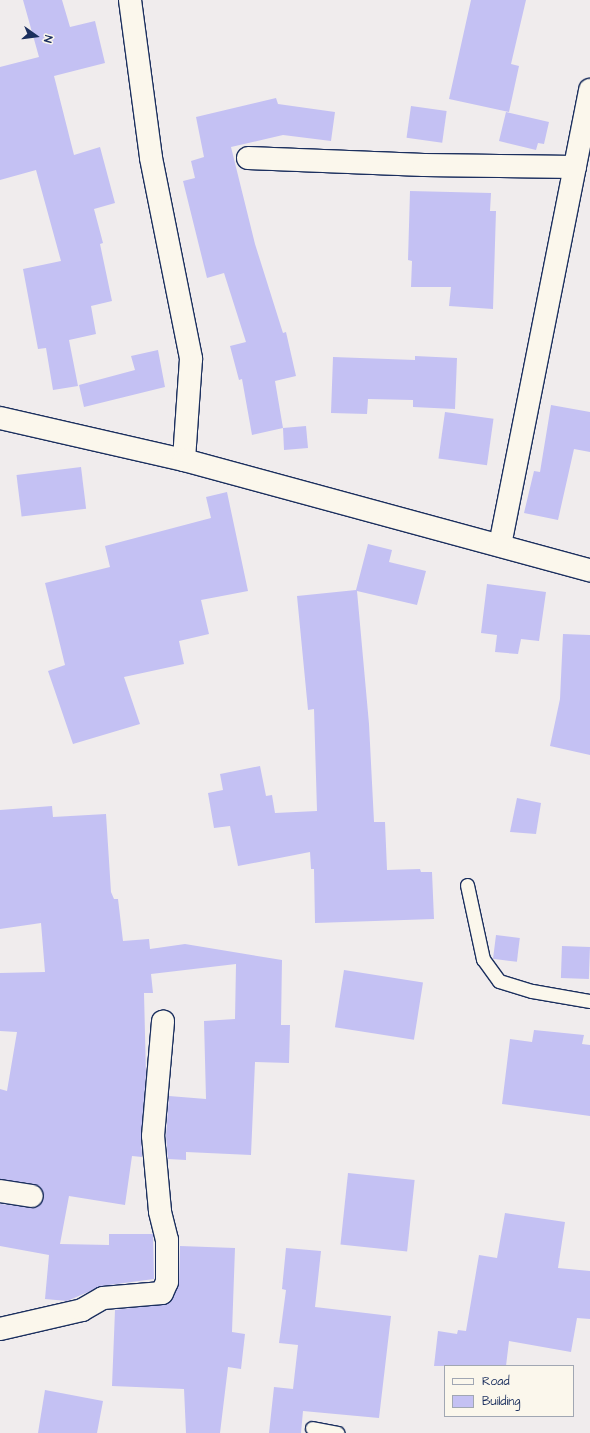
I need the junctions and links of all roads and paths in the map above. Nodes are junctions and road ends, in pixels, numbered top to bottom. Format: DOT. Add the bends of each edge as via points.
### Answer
graph roads {
  1 [pos="130,0"];
  2 [pos="590,90"];
  3 [pos="248,158"];
  4 [pos="575,167"];
  5 [pos="0,418"];
  6 [pos="184,460"];
  7 [pos="500,545"];
  8 [pos="590,570"];
  9 [pos="467,885"];
  10 [pos="590,1001"];
  11 [pos="163,1020"];
  12 [pos="0,1191"];
  13 [pos="32,1196"];
  14 [pos="0,1329"];
  15 [pos="312,1428"];
  16 [pos="338,1433"];
  1 -- 6 [label="street" via="151,158 191,359"];
  2 -- 4 [label="street"];
  3 -- 4 [label="street" via="424,165"];
  4 -- 7 [label="street"];
  5 -- 6 [label="street"];
  6 -- 7 [label="street"];
  7 -- 8 [label="street"];
  9 -- 10 [label="lane" via="483,959 499,981 532,991"];
  11 -- 14 [label="street" via="153,1136 160,1211 168,1240 167,1282 162,1293 102,1298 82,1310"];
  12 -- 13 [label="street"];
  15 -- 16 [label="lane"];
}
